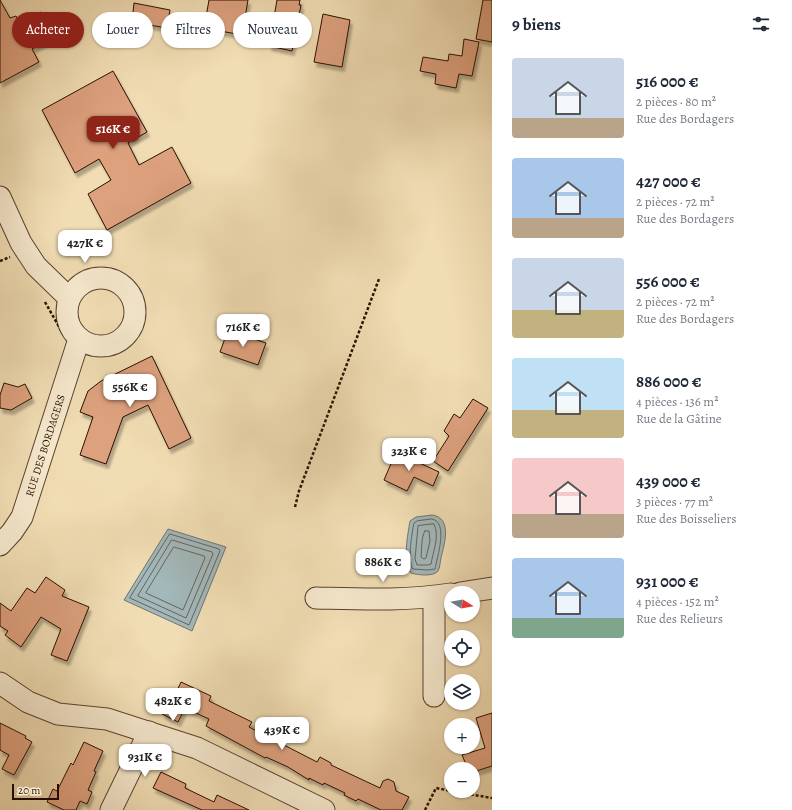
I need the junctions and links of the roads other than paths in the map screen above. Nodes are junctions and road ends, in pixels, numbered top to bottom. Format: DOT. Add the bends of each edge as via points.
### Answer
graph roads {
  1 [pos="0,198"];
  2 [pos="69,298"];
  3 [pos="71,337"];
  4 [pos="0,545"];
  5 [pos="492,588"];
  6 [pos="480,590"];
  7 [pos="442,596"];
  8 [pos="316,598"];
  9 [pos="0,683"];
  10 [pos="434,696"];
  11 [pos="149,732"];
  12 [pos="111,810"];
  13 [pos="324,810"];
  1 -- 2 [label="street" via="21,243 36,266"];
  2 -- 3 [label="street" via="66,309 72,331"];
  2 -- 3 [label="street" via="75,289 85,282 95,278 107,278 127,289 135,310 135,321 130,331 122,340 112,345 89,345"];
  3 -- 4 [label="street, RUE DES BORDAGERS" via="22,517"];
  5 -- 6 [label="street"];
  7 -- 8 [label="street" via="394,599"];
  7 -- 10 [label="street"];
  9 -- 11 [label="street" via="28,702 58,714 107,719"];
  11 -- 12 [label="street"];
  11 -- 13 [label="street" via="197,748"];
}
